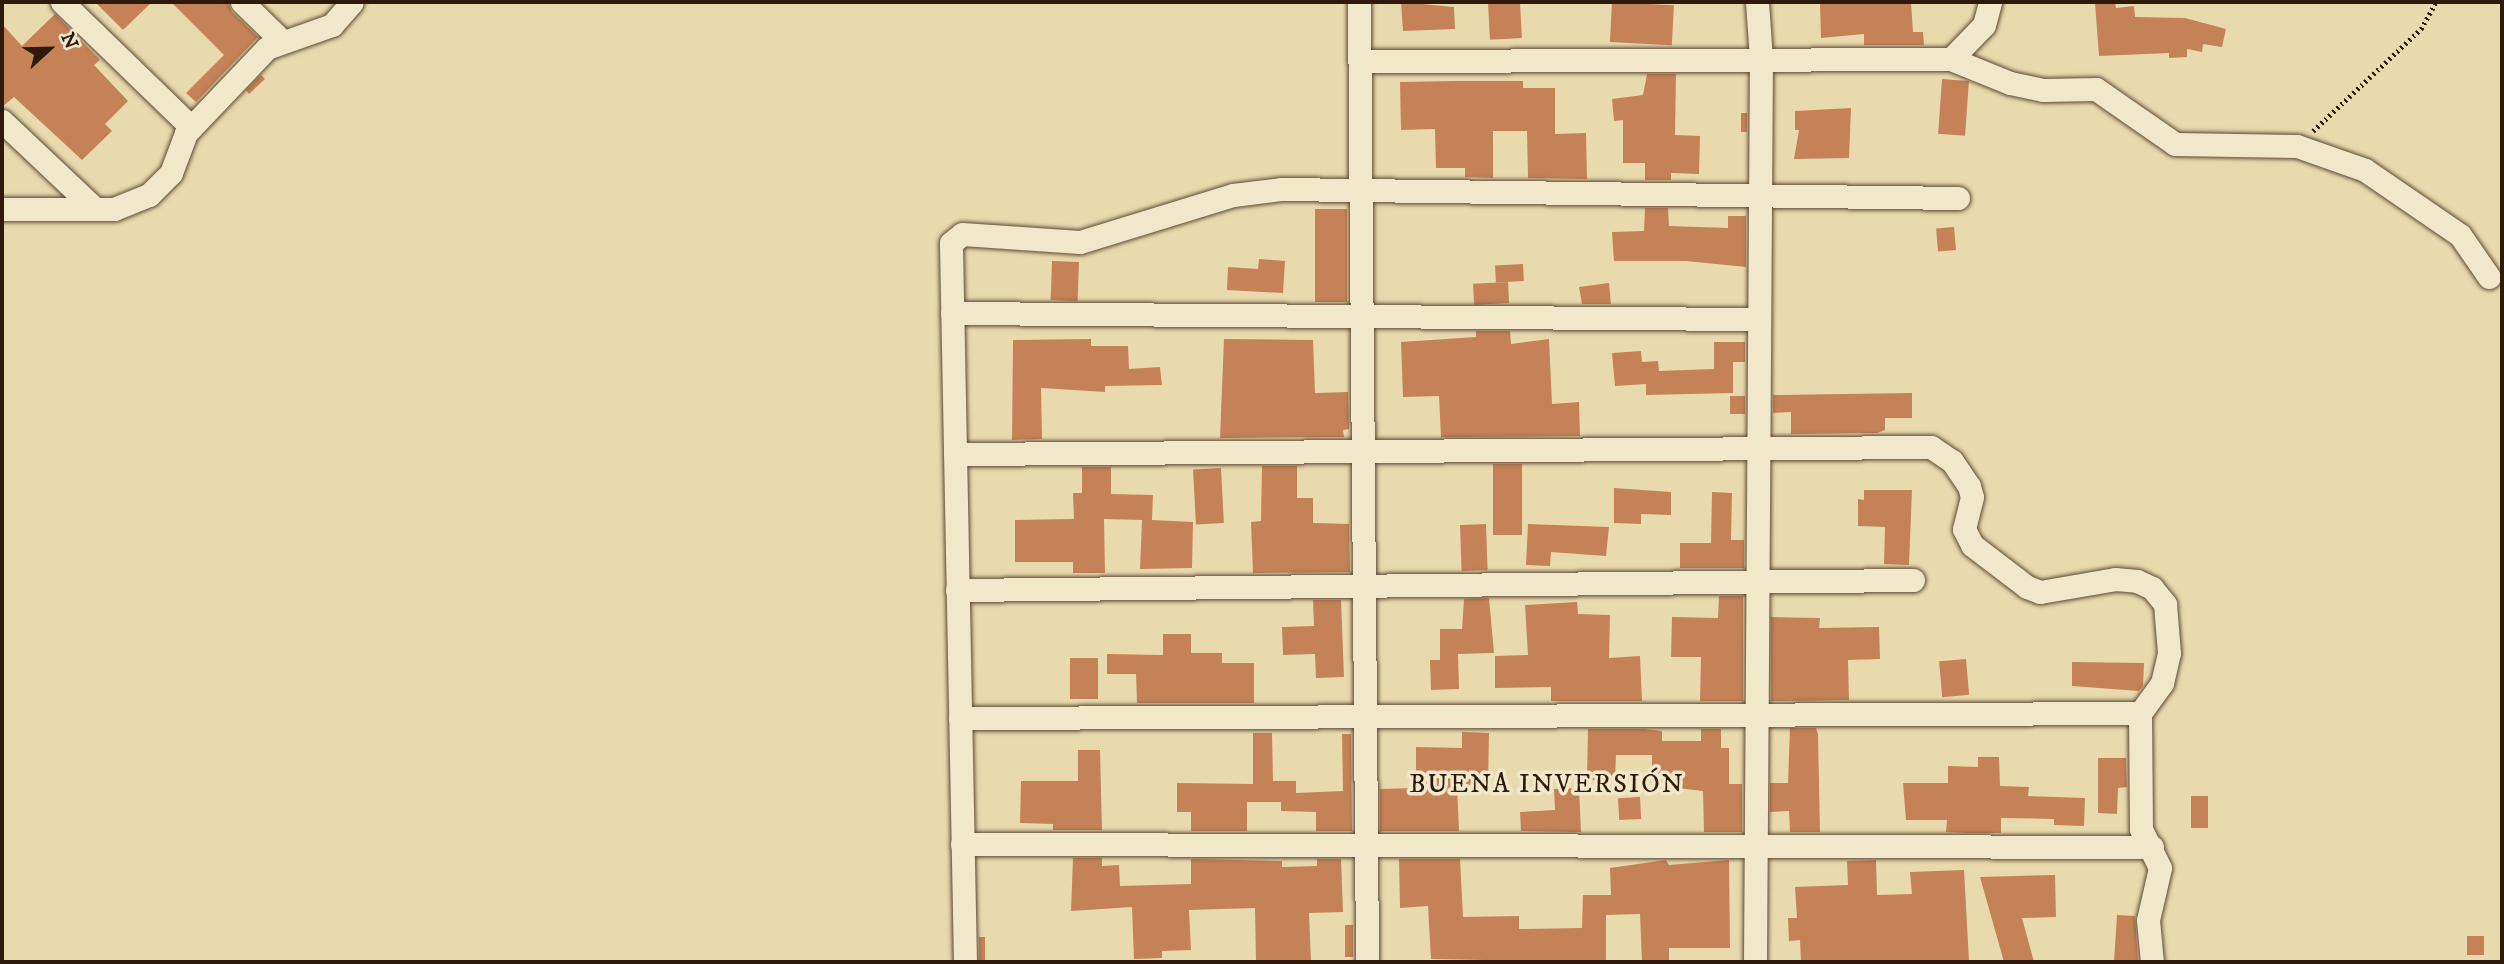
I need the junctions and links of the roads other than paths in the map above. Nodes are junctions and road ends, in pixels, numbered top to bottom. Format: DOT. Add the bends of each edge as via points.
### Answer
graph roads {
  1 [pos="62,2"];
  2 [pos="242,2"];
  3 [pos="352,2"];
  4 [pos="1359,2"];
  5 [pos="1757,2"];
  6 [pos="1990,2"];
  7 [pos="284,42"];
  8 [pos="1761,59"];
  9 [pos="1951,59"];
  10 [pos="1363,61"];
  11 [pos="2,121"];
  12 [pos="191,127"];
  13 [pos="1360,190"];
  14 [pos="1760,195"];
  15 [pos="1958,198"];
  16 [pos="2,209"];
  17 [pos="95,209"];
  18 [pos="2489,277"];
  19 [pos="952,313"];
  20 [pos="1361,316"];
  21 [pos="1759,319"];
  22 [pos="1758,449"];
  23 [pos="1363,451"];
  24 [pos="955,454"];
  25 [pos="1913,580"];
  26 [pos="1757,582"];
  27 [pos="1363,586"];
  28 [pos="957,590"];
  29 [pos="2140,713"];
  30 [pos="1756,715"];
  31 [pos="1364,716"];
  32 [pos="960,718"];
  33 [pos="962,844"];
  34 [pos="1366,844"];
  35 [pos="1756,844"];
  36 [pos="2152,847"];
  37 [pos="965,962"];
  38 [pos="1367,962"];
  39 [pos="1755,962"];
  40 [pos="2152,962"];
  1 -- 12 [label="street"];
  2 -- 7 [label="street"];
  3 -- 7 [label="street" via="332,25"];
  4 -- 10 [label="street"];
  5 -- 8 [label="street"];
  6 -- 9 [label="street" via="1984,25"];
  7 -- 12 [label="street" via="267,48"];
  8 -- 9 [label="street"];
  8 -- 10 [label="street"];
  8 -- 14 [label="street"];
  9 -- 18 [label="street" via="2010,83 2043,90 2096,89 2175,144 2297,146 2365,170 2460,235"];
  10 -- 13 [label="street"];
  11 -- 17 [label="street"];
  12 -- 17 [label="street" via="171,173 149,195 114,209"];
  13 -- 14 [label="street"];
  13 -- 19 [label="street" via="1281,189 1233,195 1080,243 962,234 951,243"];
  13 -- 20 [label="street"];
  14 -- 15 [label="street"];
  14 -- 21 [label="street"];
  16 -- 17 [label="street"];
  19 -- 20 [label="street"];
  19 -- 24 [label="street"];
  20 -- 21 [label="street"];
  20 -- 23 [label="street"];
  21 -- 22 [label="street"];
  22 -- 23 [label="street"];
  22 -- 26 [label="street"];
  22 -- 29 [label="street" via="1931,447 1952,461 1969,486 1972,496 1964,529 1972,545 2027,587 2040,592 2115,579 2152,588 2165,604 2169,653 2162,683"];
  23 -- 24 [label="street"];
  23 -- 27 [label="street"];
  24 -- 28 [label="street"];
  25 -- 26 [label="street"];
  26 -- 27 [label="street"];
  26 -- 30 [label="street"];
  27 -- 28 [label="street"];
  27 -- 31 [label="street"];
  28 -- 32 [label="street"];
  29 -- 30 [label="street"];
  29 -- 36 [label="street" via="2141,829"];
  30 -- 31 [label="street"];
  30 -- 35 [label="street"];
  31 -- 32 [label="street"];
  31 -- 34 [label="street"];
  32 -- 33 [label="street"];
  33 -- 34 [label="street"];
  33 -- 37 [label="street"];
  34 -- 35 [label="street"];
  34 -- 38 [label="street"];
  35 -- 36 [label="street"];
  35 -- 39 [label="street"];
  36 -- 40 [label="street" via="2160,868 2148,920"];
}
